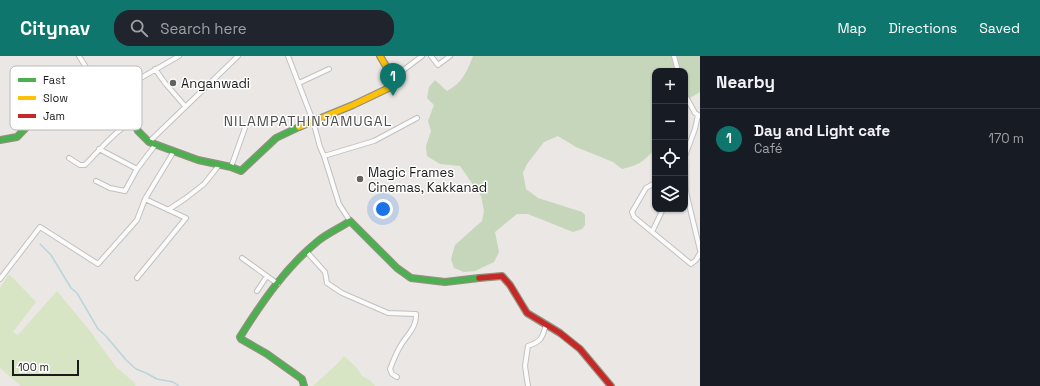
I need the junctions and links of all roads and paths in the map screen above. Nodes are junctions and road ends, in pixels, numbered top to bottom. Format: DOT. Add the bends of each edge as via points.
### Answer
graph roads {
  1 [pos="79,56"];
  2 [pos="179,56"];
  3 [pos="238,56"];
  4 [pos="288,56"];
  5 [pos="380,56"];
  6 [pos="422,56"];
  7 [pos="431,56"];
  8 [pos="450,56"];
  9 [pos="674,56"];
  10 [pos="85,66"];
  11 [pos="677,68"];
  12 [pos="155,69"];
  13 [pos="329,69"];
  14 [pos="142,77"];
  15 [pos="393,78"];
  16 [pos="299,83"];
  17 [pos="688,100"];
  18 [pos="185,106"];
  19 [pos="699,115"];
  20 [pos="416,118"];
  21 [pos="313,121"];
  22 [pos="245,128"];
  23 [pos="24,130"];
  24 [pos="120,130"];
  25 [pos="138,130"];
  26 [pos="0,140"];
  27 [pos="149,142"];
  28 [pos="156,144"];
  29 [pos="99,149"];
  30 [pos="174,151"];
  31 [pos="324,156"];
  32 [pos="69,158"];
  33 [pos="220,164"];
  34 [pos="231,167"];
  35 [pos="137,169"];
  36 [pos="686,176"];
  37 [pos="96,181"];
  38 [pos="652,185"];
  39 [pos="145,199"];
  40 [pos="688,207"];
  41 [pos="168,210"];
  42 [pos="662,212"];
  43 [pos="350,221"];
  44 [pos="652,232"];
  45 [pos="700,250"];
  46 [pos="306,251"];
  47 [pos="700,253"];
  48 [pos="242,258"];
  49 [pos="268,276"];
  50 [pos="137,278"];
  51 [pos="0,279"];
  52 [pos="278,284"];
  53 [pos="257,291"];
  54 [pos="546,325"];
  55 [pos="397,376"];
  56 [pos="304,386"];
  57 [pos="528,386"];
  58 [pos="611,386"];
  1 -- 10 [label="street"];
  2 -- 12 [label="street"];
  3 -- 18 [label="street"];
  4 -- 16 [label="street"];
  5 -- 15 [label="street"];
  6 -- 15 [label="street"];
  7 -- 8 [label="street" via="438,65"];
  9 -- 11 [label="street"];
  12 -- 14 [label="street"];
  12 -- 18 [label="street"];
  13 -- 16 [label="street"];
  15 -- 21 [label="street" via="395,85"];
  16 -- 21 [label="street"];
  17 -- 19 [label="street"];
  18 -- 27 [label="street"];
  19 -- 36 [label="street" via="685,156"];
  20 -- 31 [label="street" via="374,141"];
  21 -- 31 [label="street"];
  21 -- 34 [label="street" via="276,138 241,172"];
  22 -- 34 [label="street"];
  23 -- 26 [label="street" via="17,137"];
  24 -- 29 [label="street"];
  25 -- 27 [label="street"];
  27 -- 28 [label="street"];
  28 -- 30 [label="street"];
  28 -- 35 [label="street"];
  29 -- 32 [label="street" via="85,165 80,165"];
  29 -- 35 [label="street"];
  30 -- 33 [label="street" via="198,160"];
  30 -- 39 [label="street"];
  31 -- 43 [label="street" via="339,204"];
  33 -- 34 [label="street"];
  33 -- 41 [label="street" via="204,184"];
  35 -- 37 [label="street" via="125,191 110,188"];
  38 -- 44 [label="street" via="646,188 632,212 634,217"];
  39 -- 41 [label="street"];
  39 -- 51 [label="street" via="137,220 98,264 40,227"];
  40 -- 45 [label="street"];
  41 -- 50 [label="street" via="186,218"];
  42 -- 44 [label="street"];
  43 -- 46 [label="street"];
  43 -- 54 [label="street" via="397,268 411,278 445,282 502,276 527,313"];
  44 -- 47 [label="street" via="691,264"];
  46 -- 52 [label="street"];
  46 -- 55 [label="street" via="325,272 327,283 342,294 388,313 416,314 417,321 401,345 390,369 392,374"];
  48 -- 49 [label="street"];
  49 -- 52 [label="street"];
  49 -- 53 [label="street"];
  52 -- 56 [label="street" via="240,336 302,379"];
  54 -- 57 [label="street" via="539,342 528,346 525,366"];
  54 -- 58 [label="street" via="560,332 580,349"];
}
